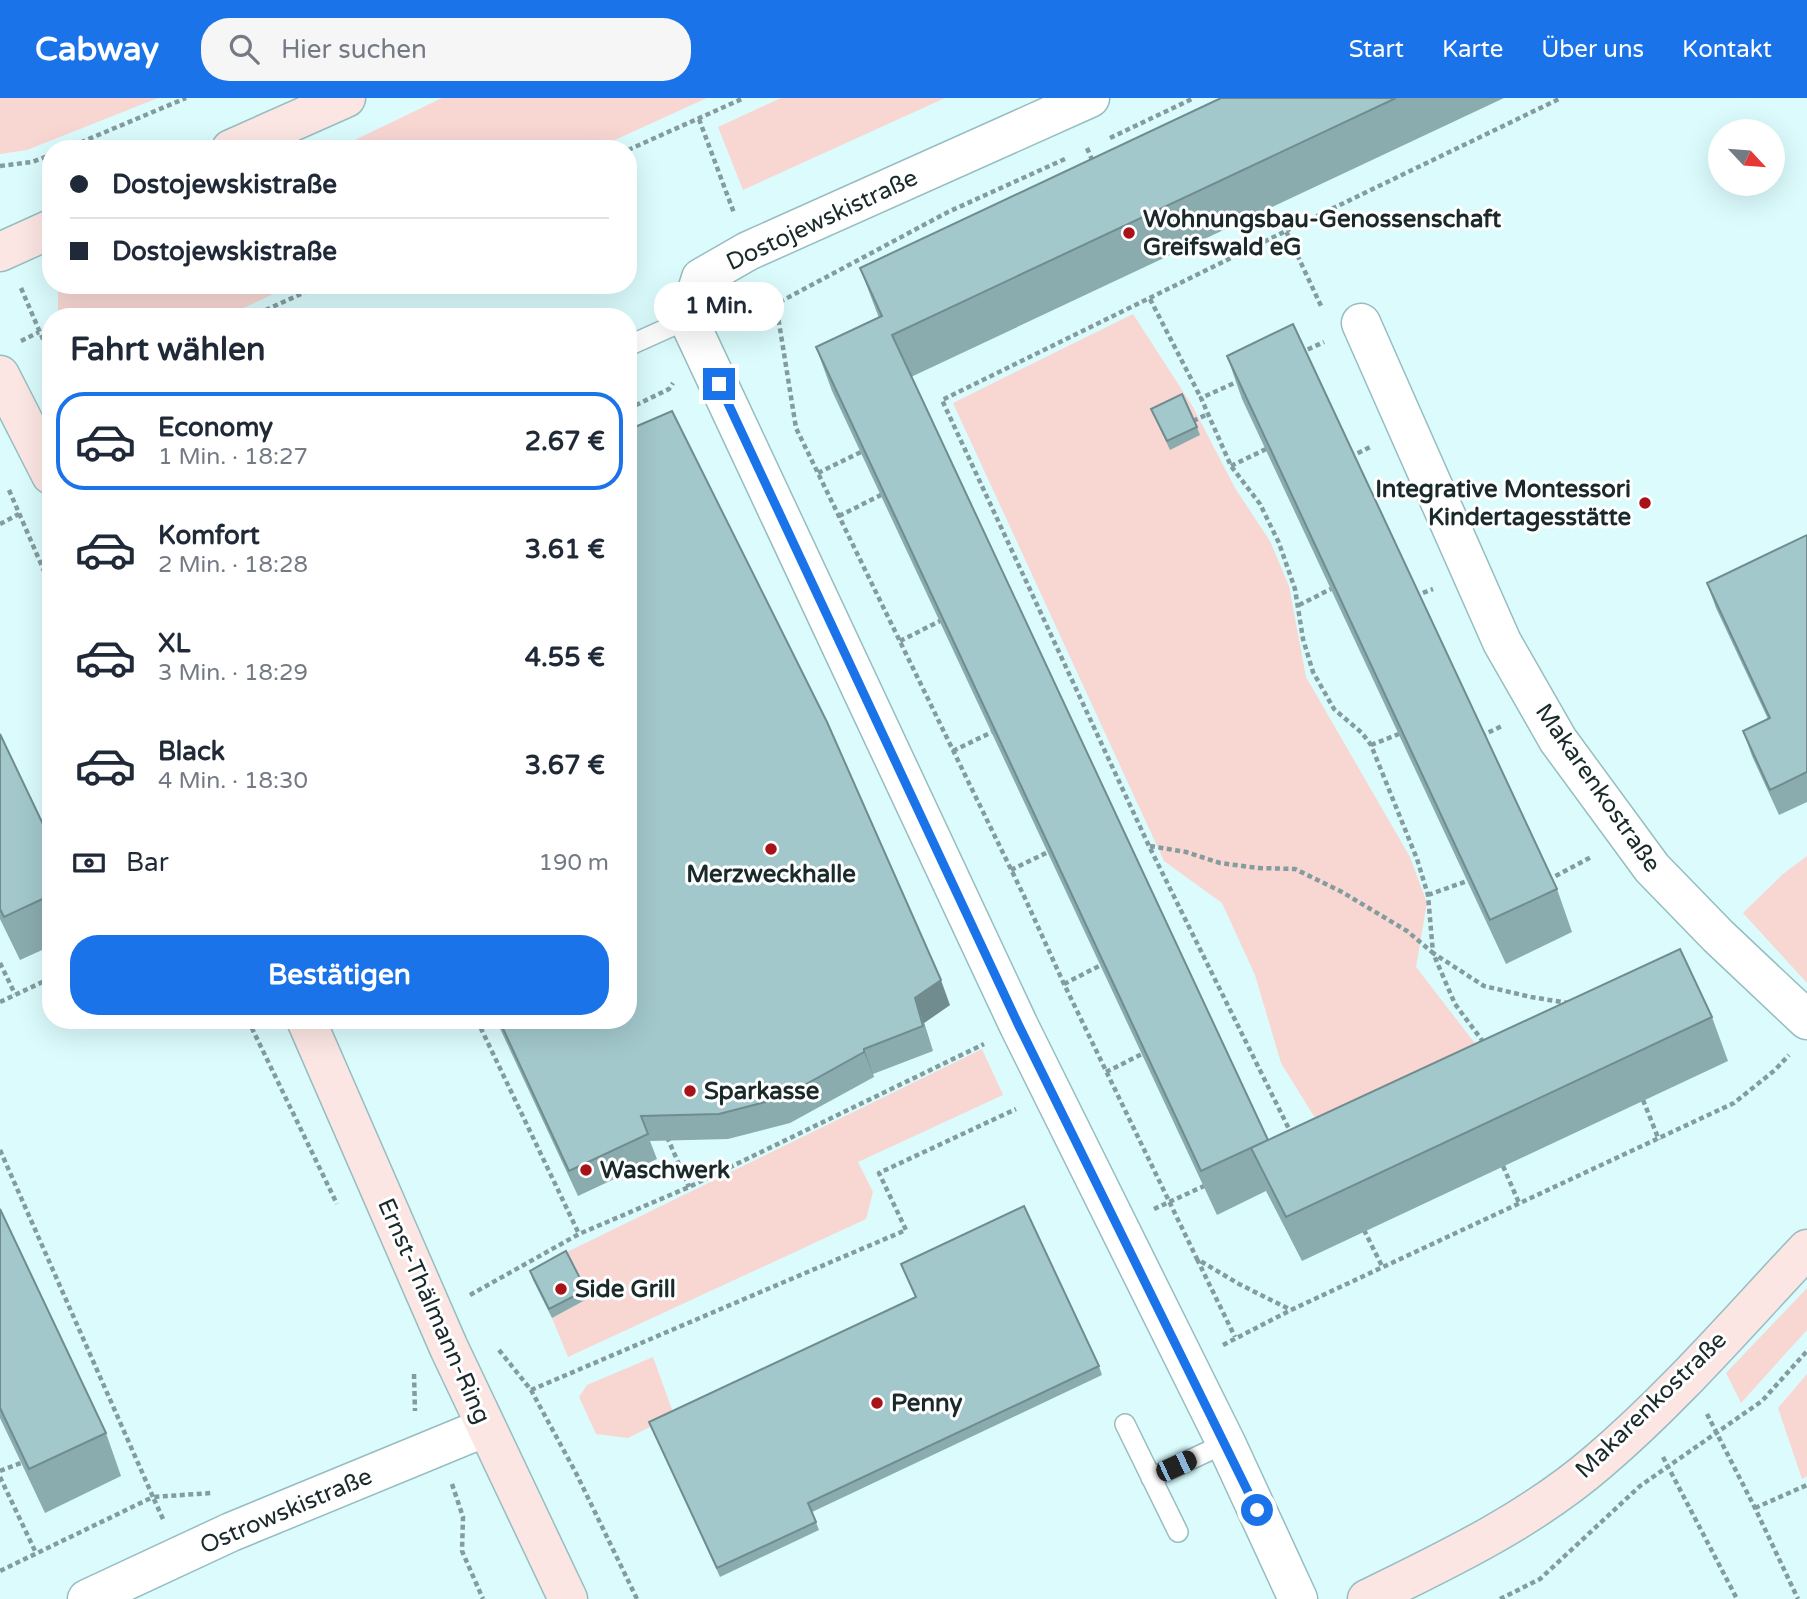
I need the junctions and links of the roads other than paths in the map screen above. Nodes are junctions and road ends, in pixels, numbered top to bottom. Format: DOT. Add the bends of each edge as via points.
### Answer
graph roads {
  1 [pos="346,98"];
  2 [pos="1090,98"];
  3 [pos="251,140"];
  4 [pos="42,233"];
  5 [pos="0,252"];
  6 [pos="688,319"];
  7 [pos="1348,330"];
  8 [pos="637,342"];
  9 [pos="0,374"];
  10 [pos="42,457"];
  11 [pos="310,1029"];
  12 [pos="1801,1034"];
  13 [pos="1807,1249"];
  14 [pos="1125,1424"];
  15 [pos="486,1427"];
  16 [pos="1226,1443"];
  17 [pos="1151,1478"];
  18 [pos="1178,1532"];
  19 [pos="88,1599"];
  20 [pos="568,1599"];
  21 [pos="1298,1599"];
  22 [pos="1367,1599"];
  1 -- 3 [label="street"];
  2 -- 6 [label="street, Dostojewskistraße" via="748,251 701,278"];
  4 -- 5 [label="street"];
  6 -- 8 [label="lane"];
  6 -- 16 [label="street" via="1019,1026"];
  7 -- 12 [label="street, Makarenkostraße" via="1502,642 1558,740 1652,868 1718,936"];
  9 -- 10 [label="street"];
  11 -- 15 [label="street, Ernst-Thälmann-Ring"];
  13 -- 22 [label="street, Makarenkostraße" via="1598,1462 1536,1507 1448,1559"];
  14 -- 17 [label="lane"];
  15 -- 19 [label="street, Ostrowskistraße" via="231,1532"];
  15 -- 20 [label="street, Ernst-Thälmann-Ring"];
  16 -- 17 [label="lane"];
  16 -- 21 [label="street"];
  17 -- 18 [label="lane"];
}
